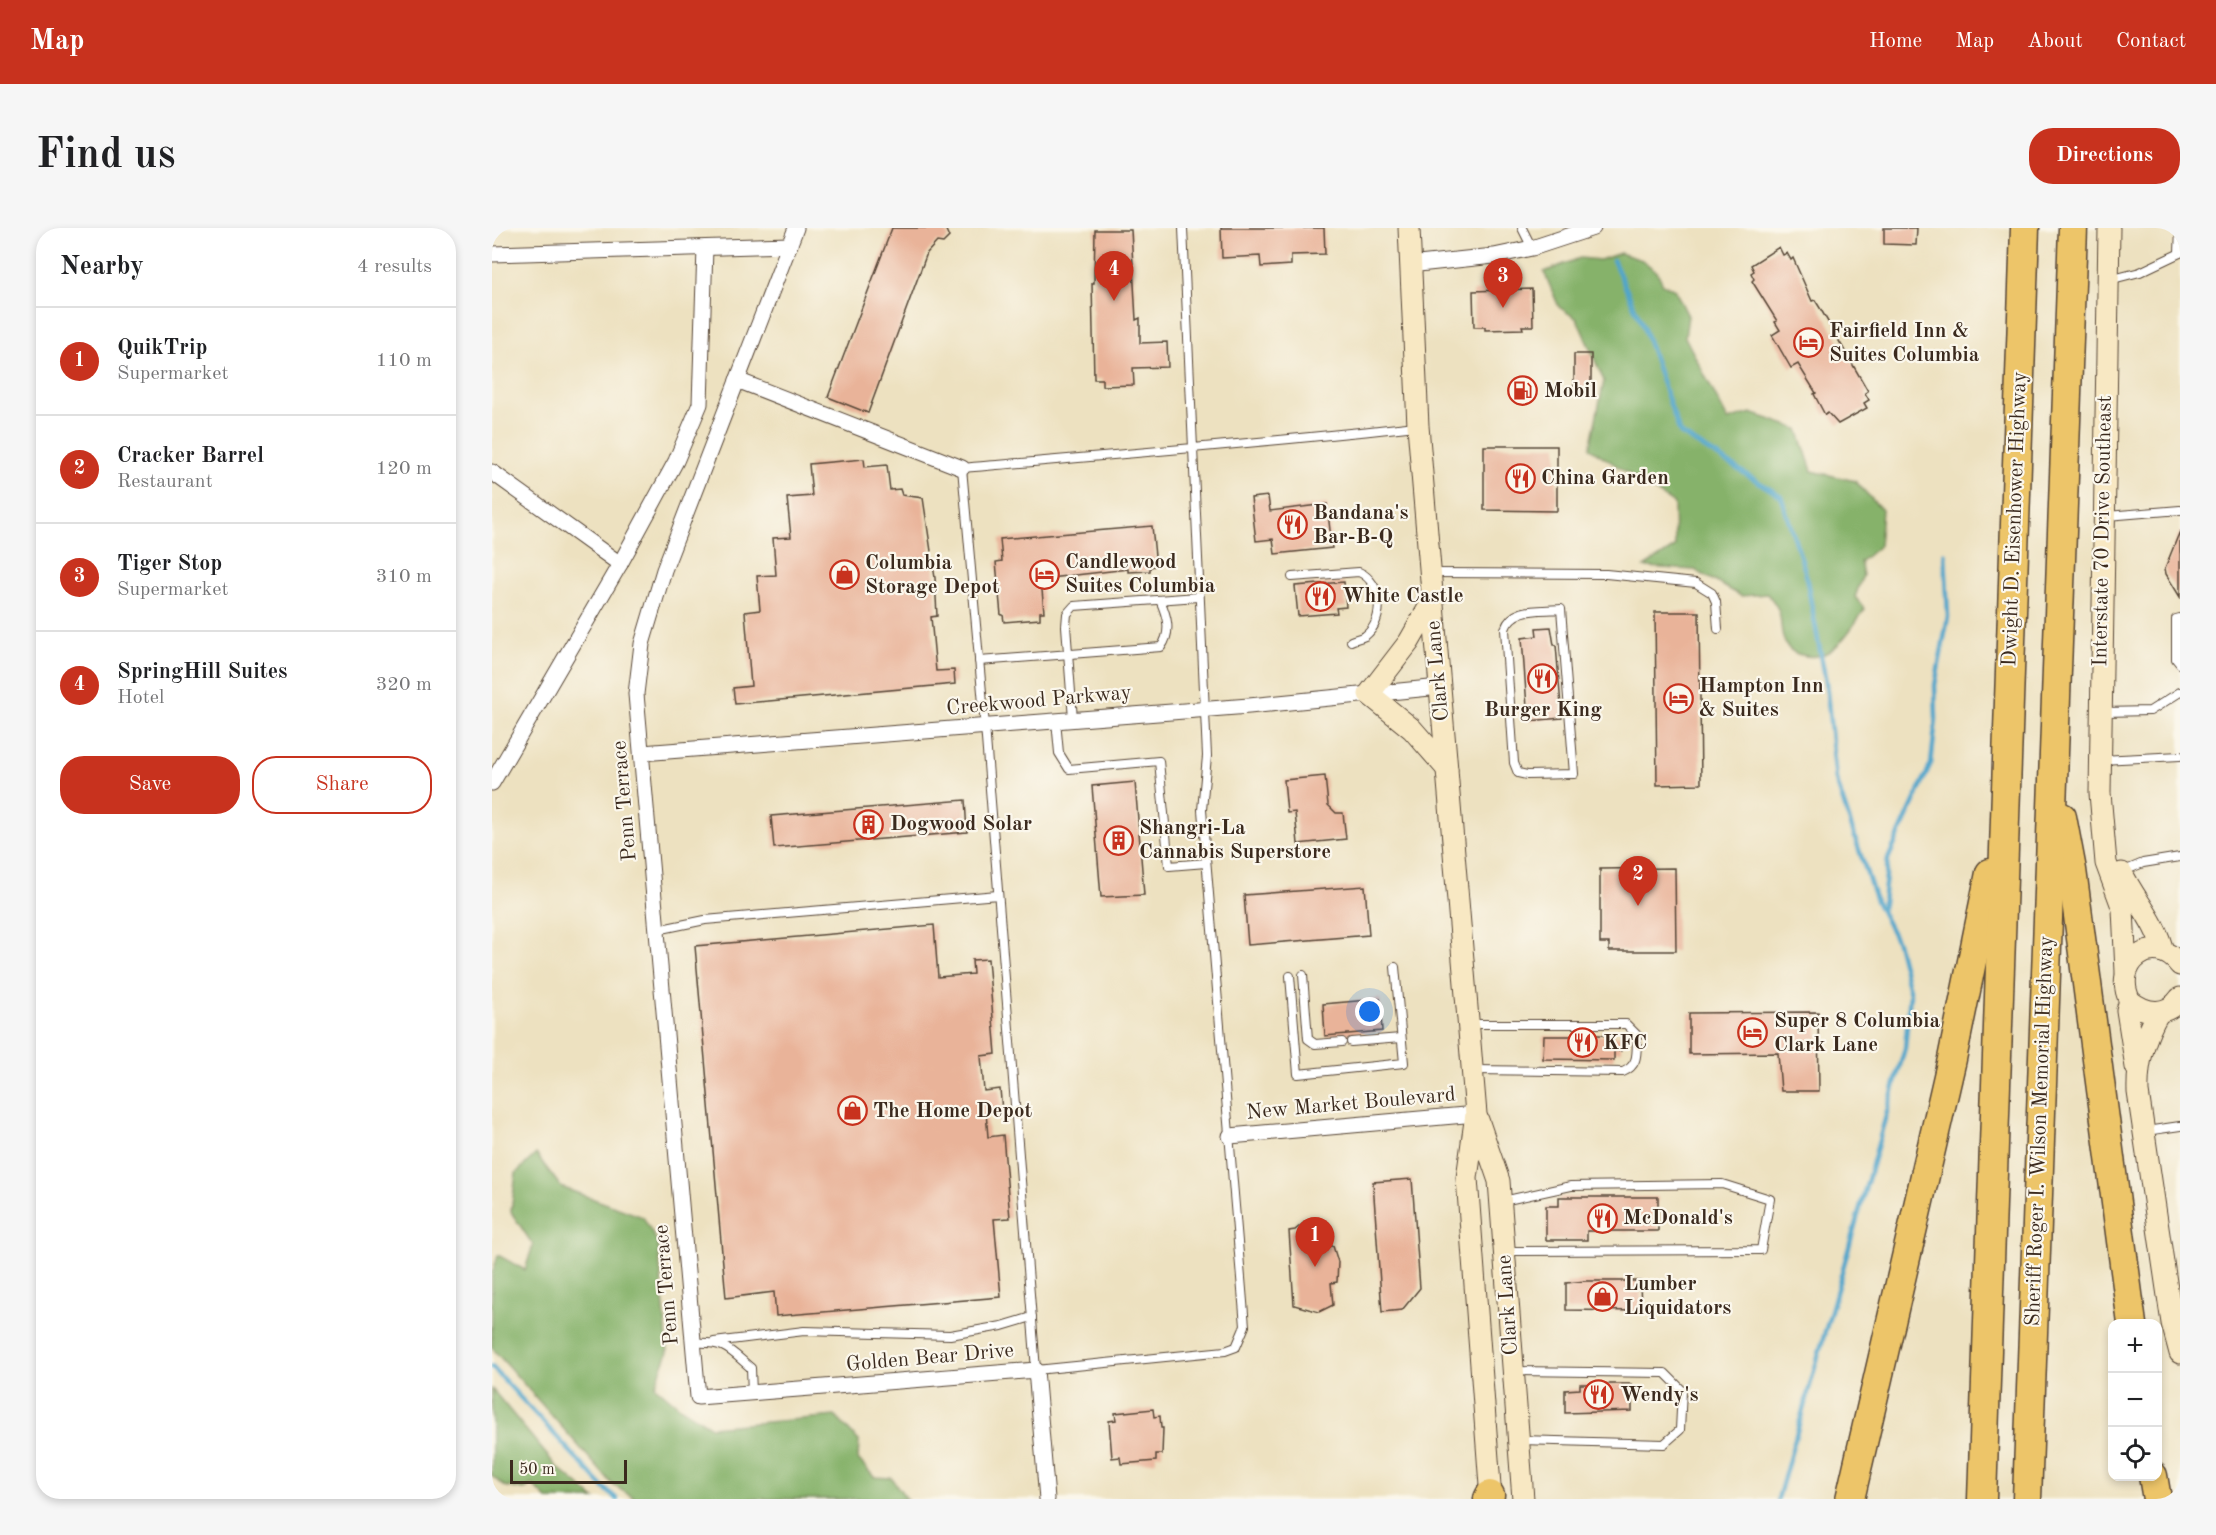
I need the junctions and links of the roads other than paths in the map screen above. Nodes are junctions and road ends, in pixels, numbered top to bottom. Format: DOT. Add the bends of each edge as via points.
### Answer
graph roads {
  1 [pos="796,228"];
  2 [pos="1182,228"];
  3 [pos="1409,228"];
  4 [pos="1522,228"];
  5 [pos="1593,228"];
  6 [pos="2025,228"];
  7 [pos="2073,228"];
  8 [pos="2109,228"];
  9 [pos="2180,228"];
  10 [pos="790,246"];
  11 [pos="705,248"];
  12 [pos="1532,248"];
  13 [pos="2179,253"];
  14 [pos="492,254"];
  15 [pos="1409,265"];
  16 [pos="2107,280"];
  17 [pos="737,380"];
  18 [pos="1418,426"];
  19 [pos="1191,447"];
  20 [pos="962,468"];
  21 [pos="494,478"];
  22 [pos="2180,510"];
  23 [pos="2105,516"];
  24 [pos="620,564"];
  25 [pos="1430,573"];
  26 [pos="1292,577"];
  27 [pos="1198,597"];
  28 [pos="1160,600"];
  29 [pos="1432,602"];
  30 [pos="2180,618"];
  31 [pos="1718,629"];
  32 [pos="1351,641"];
  33 [pos="1068,654"];
  34 [pos="979,661"];
  35 [pos="2180,664"];
  36 [pos="1509,681"];
  37 [pos="1440,687"];
  38 [pos="2180,692"];
  39 [pos="1369,694"];
  40 [pos="1204,708"];
  41 [pos="2100,712"];
  42 [pos="1073,719"];
  43 [pos="1056,721"];
  44 [pos="985,726"];
  45 [pos="642,753"];
  46 [pos="2180,756"];
  47 [pos="2100,760"];
  48 [pos="2052,763"];
  49 [pos="1446,769"];
  50 [pos="492,783"];
  51 [pos="2005,810"];
  52 [pos="2104,834"];
  53 [pos="2180,857"];
  54 [pos="1206,863"];
  55 [pos="2121,872"];
  56 [pos="998,895"];
  57 [pos="657,930"];
  58 [pos="2175,960"];
  59 [pos="1395,967"];
  60 [pos="2126,972"];
  61 [pos="1302,975"];
  62 [pos="1290,976"];
  63 [pos="2179,1000"];
  64 [pos="2130,1001"];
  65 [pos="2159,1012"];
  66 [pos="1468,1024"];
  67 [pos="1401,1038"];
  68 [pos="1351,1041"];
  69 [pos="1342,1042"];
  70 [pos="1472,1070"];
  71 [pos="2137,1070"];
  72 [pos="1476,1114"];
  73 [pos="2180,1126"];
  74 [pos="2144,1131"];
  75 [pos="1230,1136"];
  76 [pos="1500,1202"];
  77 [pos="1504,1251"];
  78 [pos="1032,1317"];
  79 [pos="2131,1319"];
  80 [pos="714,1342"];
  81 [pos="693,1343"];
  82 [pos="2180,1353"];
  83 [pos="1036,1370"];
  84 [pos="1513,1371"];
  85 [pos="752,1393"];
  86 [pos="698,1397"];
  87 [pos="1518,1440"];
  88 [pos="2154,1481"];
  89 [pos="1490,1498"];
  90 [pos="1047,1499"];
  91 [pos="1523,1499"];
  92 [pos="1850,1499"];
  93 [pos="1982,1499"];
  94 [pos="2027,1499"];
  95 [pos="2157,1499"];
  1 -- 10 [label="street, Penn Terrace"];
  2 -- 19 [label="lane"];
  3 -- 15 [label="main road, Clark Lane"];
  4 -- 12 [label="lane"];
  5 -- 12 [label="street"];
  6 -- 51 [label="highway, Dwight D. Eisenhower Highway"];
  7 -- 48 [label="highway"];
  8 -- 16 [label="main road, Interstate 70 Drive Southeast"];
  9 -- 13 [label="lane"];
  10 -- 11 [label="street"];
  10 -- 17 [label="street, Penn Terrace"];
  11 -- 14 [label="street"];
  11 -- 24 [label="street" via="700,404 676,461"];
  12 -- 15 [label="street"];
  13 -- 16 [label="lane" via="2140,272"];
  15 -- 18 [label="main road, Clark Lane"];
  16 -- 23 [label="main road, Interstate 70 Drive Southeast"];
  17 -- 20 [label="street"];
  17 -- 45 [label="street, Penn Terrace" via="663,570 642,644 636,694"];
  18 -- 19 [label="lane"];
  18 -- 25 [label="main road, Clark Lane"];
  19 -- 20 [label="lane"];
  19 -- 27 [label="lane"];
  20 -- 34 [label="lane"];
  21 -- 24 [label="street"];
  22 -- 23 [label="lane"];
  23 -- 41 [label="main road, Interstate 70 Drive Southeast"];
  24 -- 50 [label="street"];
  25 -- 29 [label="main road, Clark Lane"];
  25 -- 31 [label="lane" via="1605,574 1696,583 1712,593"];
  26 -- 32 [label="lane" via="1359,572 1375,584 1378,615 1365,636"];
  27 -- 28 [label="lane"];
  27 -- 40 [label="lane"];
  28 -- 33 [label="lane" via="1074,606 1067,614"];
  28 -- 33 [label="lane" via="1168,627 1161,647"];
  29 -- 37 [label="main road, Clark Lane"];
  29 -- 39 [label="main road" via="1409,642"];
  30 -- 35 [label="lane" via="2176,619 2176,659"];
  33 -- 34 [label="lane"];
  33 -- 42 [label="lane"];
  34 -- 44 [label="lane"];
  36 -- 36 [label="lane" via="1514,763 1518,773 1574,774 1561,609 1516,613 1509,619 1505,629"];
  37 -- 39 [label="street, Creekwood Parkway"];
  37 -- 49 [label="main road, Clark Lane"];
  38 -- 41 [label="lane" via="2150,711"];
  39 -- 40 [label="street, Creekwood Parkway"];
  39 -- 49 [label="main road" via="1412,729"];
  40 -- 42 [label="street, Creekwood Parkway"];
  40 -- 54 [label="lane" via="1207,756 1202,810"];
  41 -- 47 [label="main road, Interstate 70 Drive Southeast"];
  42 -- 43 [label="street, Creekwood Parkway"];
  43 -- 44 [label="street, Creekwood Parkway"];
  43 -- 54 [label="lane" via="1059,753 1069,769 1159,760 1169,866"];
  44 -- 45 [label="street, Creekwood Parkway"];
  44 -- 56 [label="lane"];
  45 -- 57 [label="street, Penn Terrace"];
  46 -- 47 [label="lane"];
  47 -- 52 [label="main road, Interstate 70 Drive Southeast"];
  48 -- 79 [label="highway" via="2072,870"];
  48 -- 94 [label="highway, Sheriff Roger I. Wilson Memorial Highway"];
  49 -- 66 [label="main road, Clark Lane"];
  51 -- 92 [label="highway" via="1953,1059"];
  51 -- 93 [label="highway"];
  52 -- 55 [label="main road, Interstate 70 Drive Southeast"];
  52 -- 60 [label="main road, Interstate 70 Drive Southeast" via="2106,863 2123,909"];
  53 -- 55 [label="lane" via="2143,863"];
  54 -- 75 [label="lane"];
  55 -- 58 [label="main road, Interstate 70 Drive Southeast"];
  56 -- 57 [label="lane" via="705,920"];
  56 -- 78 [label="lane"];
  57 -- 81 [label="street, Penn Terrace"];
  58 -- 60 [label="main road" via="2149,951 2139,955"];
  59 -- 67 [label="lane"];
  60 -- 64 [label="main road, Interstate 70 Drive Southeast"];
  61 -- 69 [label="lane" via="1308,1039 1315,1044"];
  62 -- 67 [label="lane" via="1298,1074 1404,1063"];
  63 -- 65 [label="main road"];
  64 -- 65 [label="main road" via="2148,1012"];
  64 -- 71 [label="main road" via="2127,1010"];
  65 -- 71 [label="main road" via="2151,1024"];
  66 -- 70 [label="main road, Clark Lane"];
  66 -- 70 [label="lane" via="1626,1024 1637,1035 1636,1062 1623,1072"];
  67 -- 68 [label="lane"];
  70 -- 72 [label="main road, Clark Lane"];
  71 -- 74 [label="main road"];
  72 -- 75 [label="street, New Market Boulevard"];
  72 -- 76 [label="main road, Clark Lane" via="1499,1181"];
  72 -- 89 [label="main road, Clark Lane" via="1467,1178"];
  73 -- 74 [label="lane"];
  74 -- 82 [label="main road"];
  75 -- 83 [label="lane" via="1245,1326 1236,1347"];
  76 -- 77 [label="main road, Clark Lane"];
  76 -- 77 [label="lane" via="1571,1185 1722,1184 1770,1199 1761,1250"];
  77 -- 84 [label="main road, Clark Lane"];
  78 -- 80 [label="lane" via="950,1335 804,1331"];
  78 -- 83 [label="lane"];
  80 -- 81 [label="lane"];
  80 -- 85 [label="lane" via="728,1348 751,1368"];
  81 -- 86 [label="street, Penn Terrace"];
  83 -- 85 [label="street, Golden Bear Drive"];
  83 -- 90 [label="street, Golden Bear Drive"];
  84 -- 87 [label="main road, Clark Lane"];
  84 -- 87 [label="lane" via="1665,1373 1682,1390 1680,1431 1664,1443"];
  85 -- 86 [label="street, Golden Bear Drive"];
  87 -- 91 [label="main road, Clark Lane"];
  88 -- 95 [label="highway"];
}
